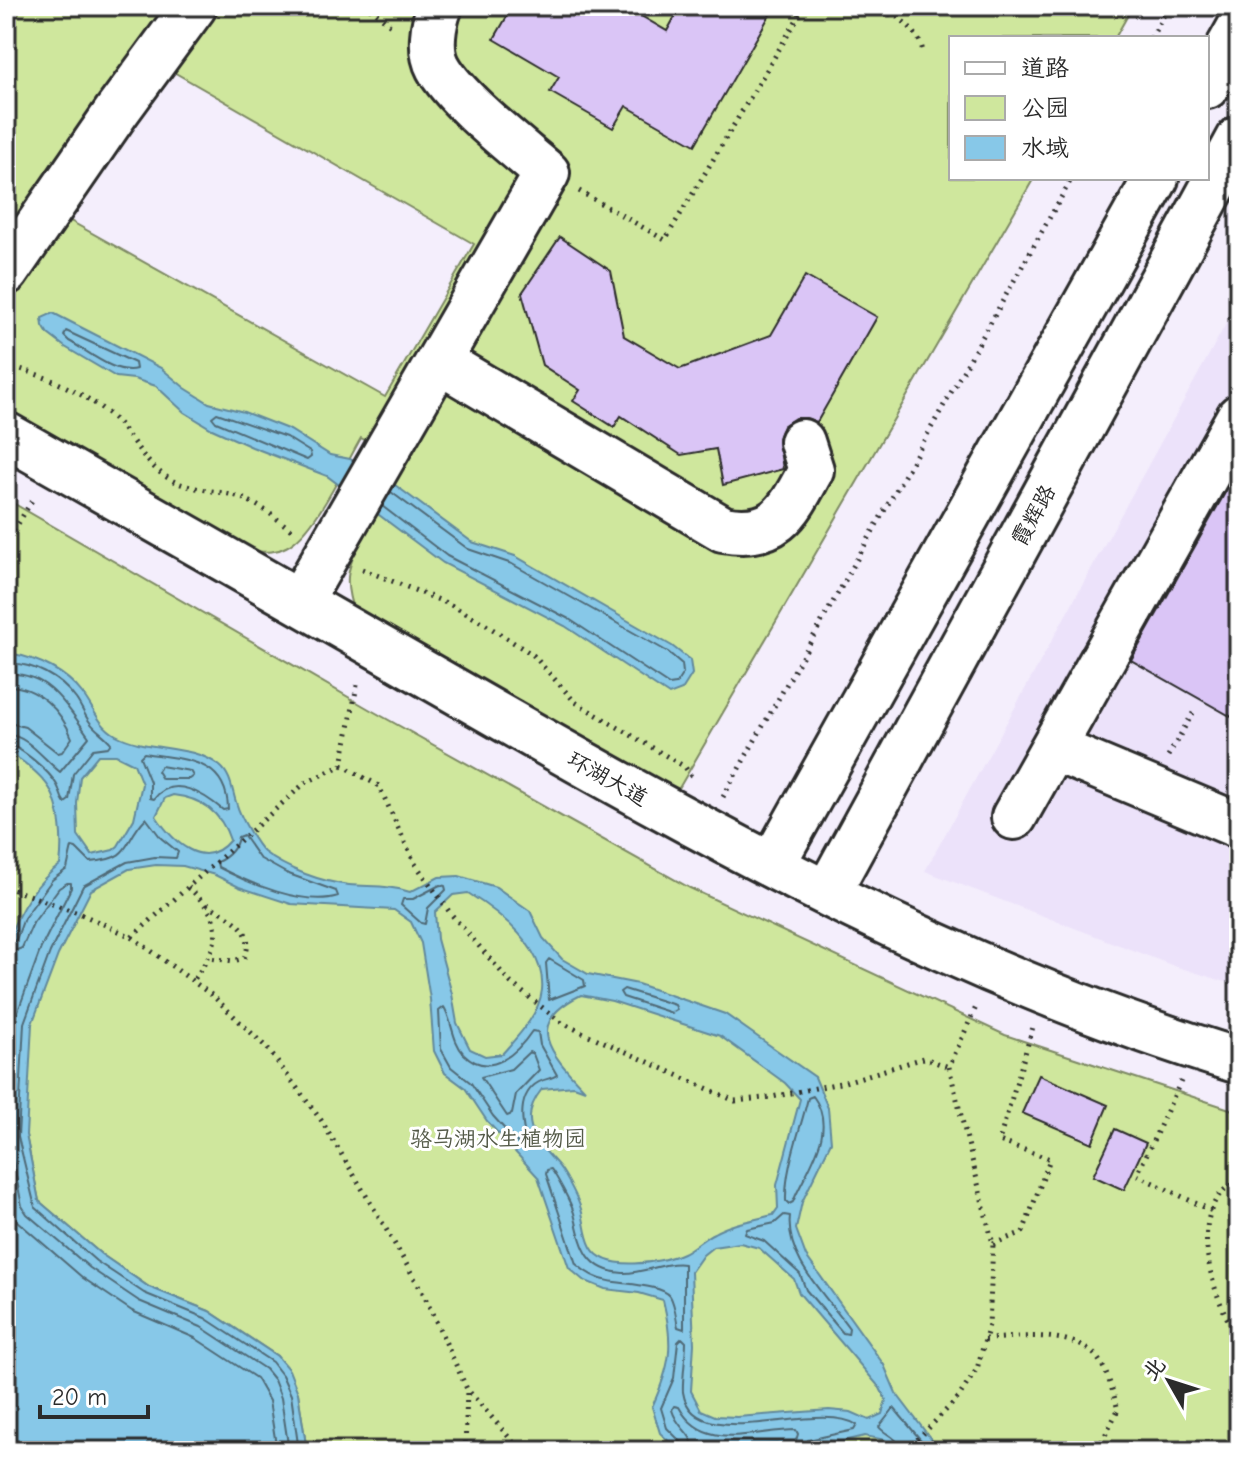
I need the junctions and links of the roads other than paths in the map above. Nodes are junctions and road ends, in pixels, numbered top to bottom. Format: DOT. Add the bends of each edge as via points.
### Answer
graph roads {
  1 [pos="194,6"];
  2 [pos="440,6"];
  3 [pos="1239,29"];
  4 [pos="1209,82"];
  5 [pos="1239,139"];
  6 [pos="1155,180"];
  7 [pos="6,272"];
  8 [pos="439,361"];
  9 [pos="1239,417"];
  10 [pos="6,435"];
  11 [pos="802,442"];
  12 [pos="300,601"];
  13 [pos="1053,748"];
  14 [pos="1014,817"];
  15 [pos="1239,826"];
  16 [pos="772,865"];
  17 [pos="828,892"];
  18 [pos="1239,1061"];
  1 -- 7 [label="street"];
  2 -- 8 [label="street" via="434,31 437,65 467,101 547,173"];
  3 -- 4 [label="street"];
  5 -- 17 [label="street, 霞辉路"];
  6 -- 16 [label="street"];
  8 -- 11 [label="street" via="723,529 758,530 784,515 811,470"];
  8 -- 12 [label="street"];
  9 -- 13 [label="street"];
  10 -- 12 [label="street, 环湖大道"];
  12 -- 16 [label="street, 环湖大道" via="640,797"];
  13 -- 14 [label="street"];
  13 -- 15 [label="street"];
  16 -- 17 [label="street, 环湖大道"];
  17 -- 18 [label="street, 环湖大道" via="1094,1012"];
}
